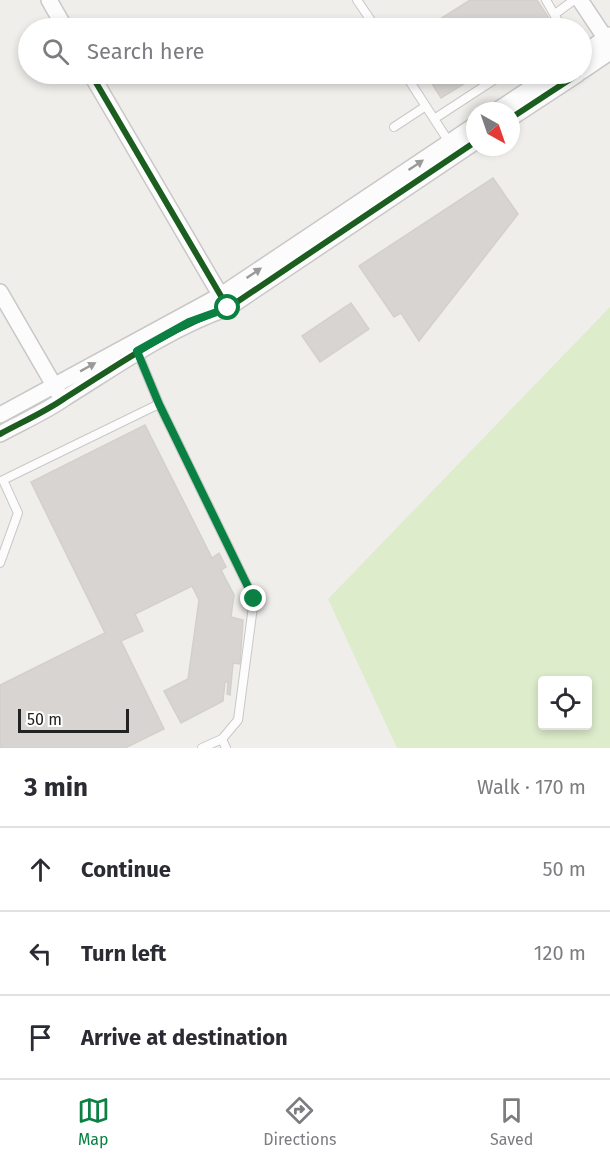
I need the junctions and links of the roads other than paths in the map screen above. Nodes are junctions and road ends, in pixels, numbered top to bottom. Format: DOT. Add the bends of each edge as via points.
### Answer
graph roads {
  1 [pos="49,0"];
  2 [pos="357,0"];
  3 [pos="546,0"];
  4 [pos="574,0"];
  5 [pos="580,0"];
  6 [pos="555,14"];
  7 [pos="59,18"];
  8 [pos="369,18"];
  9 [pos="557,18"];
  10 [pos="609,42"];
  11 [pos="592,50"];
  12 [pos="592,60"];
  13 [pos="97,84"];
  14 [pos="412,84"];
  15 [pos="488,84"];
  16 [pos="537,84"];
  17 [pos="562,84"];
  18 [pos="510,102"];
  19 [pos="426,106"];
  20 [pos="520,112"];
  21 [pos="434,119"];
  22 [pos="394,128"];
  23 [pos="466,131"];
  24 [pos="449,142"];
  25 [pos="466,148"];
  26 [pos="0,292"];
  27 [pos="224,302"];
  28 [pos="134,347"];
  29 [pos="54,386"];
  30 [pos="63,400"];
  31 [pos="159,404"];
  32 [pos="0,415"];
  33 [pos="0,434"];
  34 [pos="0,563"];
  35 [pos="222,738"];
  36 [pos="202,748"];
  37 [pos="226,748"];
  1 -- 7 [label="street"];
  2 -- 8 [label="lane"];
  3 -- 6 [label="lane"];
  4 -- 6 [label="lane"];
  5 -- 10 [label="street"];
  6 -- 9 [label="lane"];
  10 -- 11 [label="street"];
  10 -- 12 [label="street"];
  13 -- 27 [label="street"];
  14 -- 19 [label="lane"];
  15 -- 21 [label="lane"];
  16 -- 18 [label="street"];
  17 -- 20 [label="street"];
  19 -- 21 [label="lane"];
  19 -- 22 [label="lane"];
  21 -- 24 [label="lane"];
  23 -- 24 [label="street"];
  27 -- 24 [label="street, one-way"];
  25 -- 27 [label="street"];
  26 -- 29 [label="street"];
  27 -- 28 [label="street"];
  29 -- 28 [label="street, one-way"];
  28 -- 30 [label="street"];
  28 -- 31 [label="lane"];
  29 -- 30 [label="street"];
  29 -- 32 [label="street"];
  30 -- 33 [label="street"];
  31 -- 34 [label="lane" via="3,480 18,513"];
  31 -- 35 [label="lane" via="254,599 238,720"];
  35 -- 36 [label="lane"];
  35 -- 37 [label="lane"];
}
